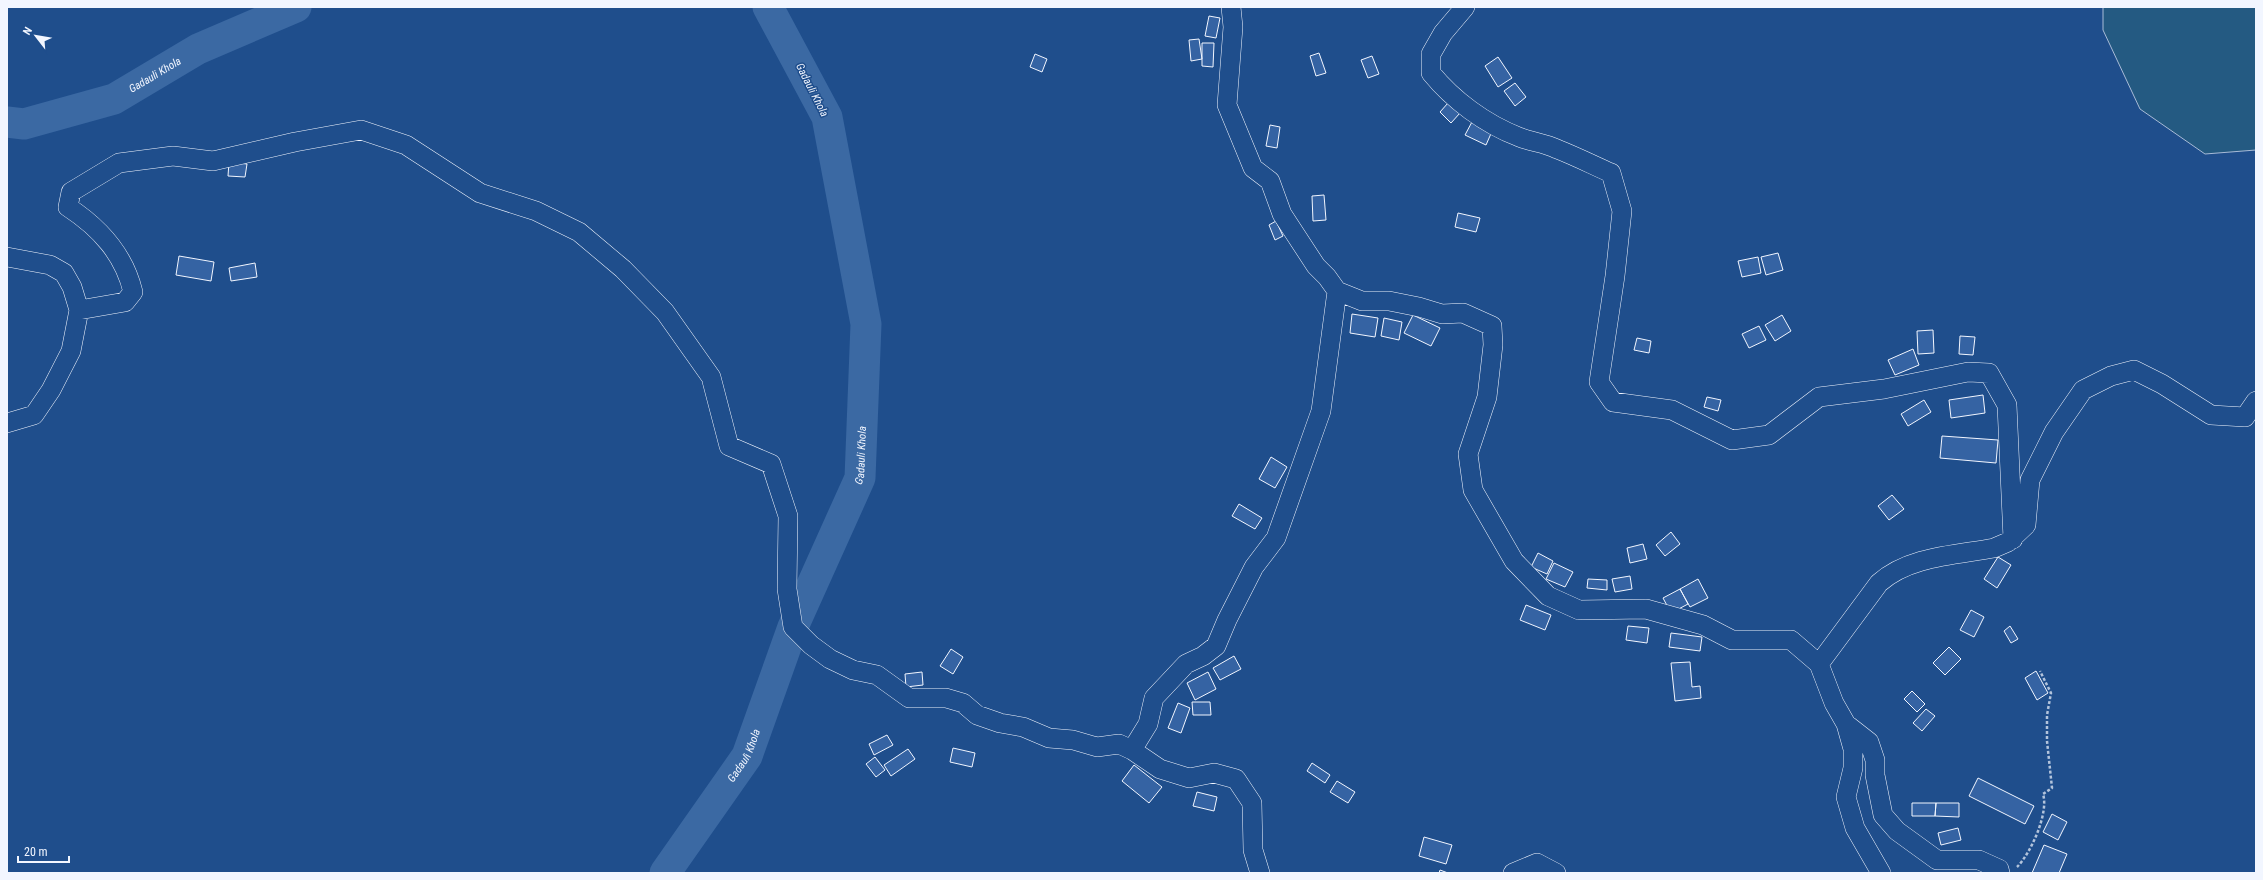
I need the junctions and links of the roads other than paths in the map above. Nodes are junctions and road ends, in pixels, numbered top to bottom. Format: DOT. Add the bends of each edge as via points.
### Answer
graph roads {
  1 [pos="1231,7"];
  2 [pos="1465,7"];
  3 [pos="7,257"];
  4 [pos="1337,291"];
  5 [pos="79,310"];
  6 [pos="2256,401"];
  7 [pos="7,423"];
  8 [pos="2013,539"];
  9 [pos="1819,664"];
  10 [pos="1846,724"];
  11 [pos="1132,750"];
  12 [pos="1260,873"];
  13 [pos="1513,873"];
  14 [pos="1556,873"];
  15 [pos="1881,873"];
  16 [pos="2000,873"];
  1 -- 4 [label="street" via="1233,27 1227,105 1253,168 1270,181 1282,214 1307,254"];
  2 -- 8 [label="street" via="1443,33 1431,54 1431,73 1445,90 1479,116 1502,129 1556,148 1611,173 1622,211 1599,382 1613,402 1672,410 1732,440 1769,435 1819,397 1884,389 1968,372 1990,373 2007,405"];
  3 -- 5 [label="street" via="50,265 64,273 72,287"];
  4 -- 9 [label="street" via="1362,301 1389,301 1442,314 1463,313 1492,326 1493,344 1487,397 1468,454 1473,490 1514,561 1548,596 1579,610 1646,609 1703,625 1732,640 1791,640"];
  4 -- 11 [label="street" via="1322,411 1276,538 1254,567 1216,646 1186,664 1154,698 1148,724"];
  5 -- 7 [label="street" via="71,351 51,390 34,415"];
  5 -- 11 [label="street" via="125,302 133,292 129,277 105,236 89,220 68,207 71,192 119,164 173,156 213,160 361,130 406,145 480,193 536,211 579,232 623,269 665,312 711,377 729,446 771,464 788,516 787,589 793,627 811,645 830,659 853,670 877,675 909,698 946,698 963,703 977,715 1023,727 1049,738 1073,740 1097,747 1119,744"];
  6 -- 8 [label="street" via="2245,417 2211,415 2162,384 2134,370 2111,376 2083,390 2054,432 2030,480 2026,525"];
  8 -- 9 [label="street" via="1994,548 1908,565 1889,574 1879,583"];
  9 -- 10 [label="street" via="1834,703"];
  10 -- 15 [label="street" via="1853,749 1853,768 1846,797 1855,828"];
  10 -- 16 [label="street" via="1869,742 1883,815 1897,831 1937,860 1979,860 2000,869"];
  11 -- 12 [label="street" via="1160,769 1189,778 1214,773 1236,779 1252,803 1253,850"];
  13 -- 14 [label="street" via="1537,863"];
}
